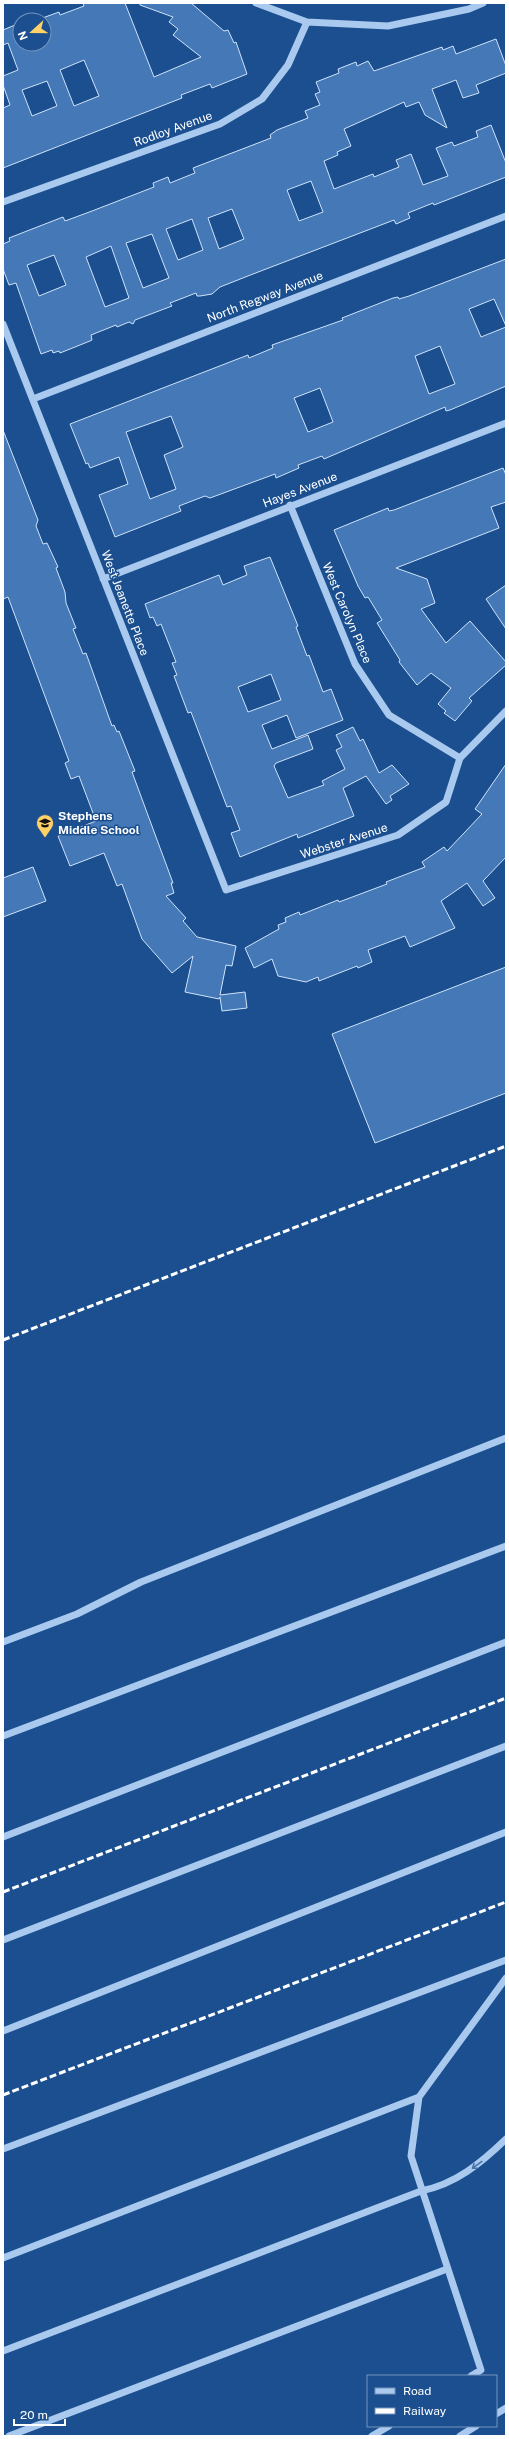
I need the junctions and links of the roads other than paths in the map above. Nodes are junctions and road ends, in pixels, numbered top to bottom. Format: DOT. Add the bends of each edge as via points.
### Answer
graph roads {
  1 [pos="256,3"];
  2 [pos="483,3"];
  3 [pos="307,22"];
  4 [pos="3,202"];
  5 [pos="506,216"];
  6 [pos="3,324"];
  7 [pos="33,399"];
  8 [pos="506,422"];
  9 [pos="290,505"];
  10 [pos="103,579"];
  11 [pos="506,711"];
  12 [pos="460,758"];
  13 [pos="226,890"];
  14 [pos="506,1438"];
  15 [pos="506,1546"];
  16 [pos="3,1642"];
  17 [pos="506,1642"];
  18 [pos="3,1736"];
  19 [pos="506,1746"];
  20 [pos="506,1832"];
  21 [pos="3,1837"];
  22 [pos="3,1940"];
  23 [pos="506,1960"];
  24 [pos="506,1978"];
  25 [pos="3,2031"];
  26 [pos="419,2096"];
  27 [pos="506,2138"];
  28 [pos="3,2149"];
  29 [pos="421,2191"];
  30 [pos="3,2258"];
  31 [pos="448,2269"];
  32 [pos="3,2351"];
  33 [pos="473,2375"];
  34 [pos="506,2408"];
  35 [pos="497,2413"];
  36 [pos="386,2427"];
  37 [pos="474,2427"];
  38 [pos="9,2436"];
  39 [pos="372,2436"];
  40 [pos="460,2436"];
  1 -- 3 [label="street"];
  2 -- 3 [label="street" via="469,9 388,26"];
  3 -- 4 [label="street, Rodloy Avenue" via="288,65 262,99 220,124"];
  5 -- 7 [label="street, North Regway Avenue"];
  6 -- 7 [label="street, West Jeanette Place"];
  7 -- 10 [label="street, West Jeanette Place"];
  8 -- 9 [label="street, Hayes Avenue"];
  9 -- 10 [label="street, Hayes Avenue"];
  9 -- 12 [label="street, West Carolyn Place" via="355,664 389,715"];
  10 -- 13 [label="street, West Jeanette Place"];
  11 -- 12 [label="street, Webster Avenue"];
  12 -- 13 [label="street, Webster Avenue" via="446,802 398,835"];
  14 -- 16 [label="street" via="141,1582 76,1614"];
  15 -- 18 [label="street"];
  17 -- 21 [label="street"];
  19 -- 22 [label="street"];
  20 -- 25 [label="street"];
  23 -- 28 [label="street"];
  24 -- 26 [label="street"];
  26 -- 29 [label="street" via="411,2156"];
  26 -- 30 [label="street"];
  27 -- 29 [label="street, one-way" via="486,2158 457,2179 439,2188"];
  29 -- 31 [label="street"];
  29 -- 32 [label="street"];
  31 -- 33 [label="street" via="481,2370"];
  31 -- 38 [label="street"];
  34 -- 35 [label="street"];
  36 -- 39 [label="street"];
  37 -- 40 [label="street"];
}
